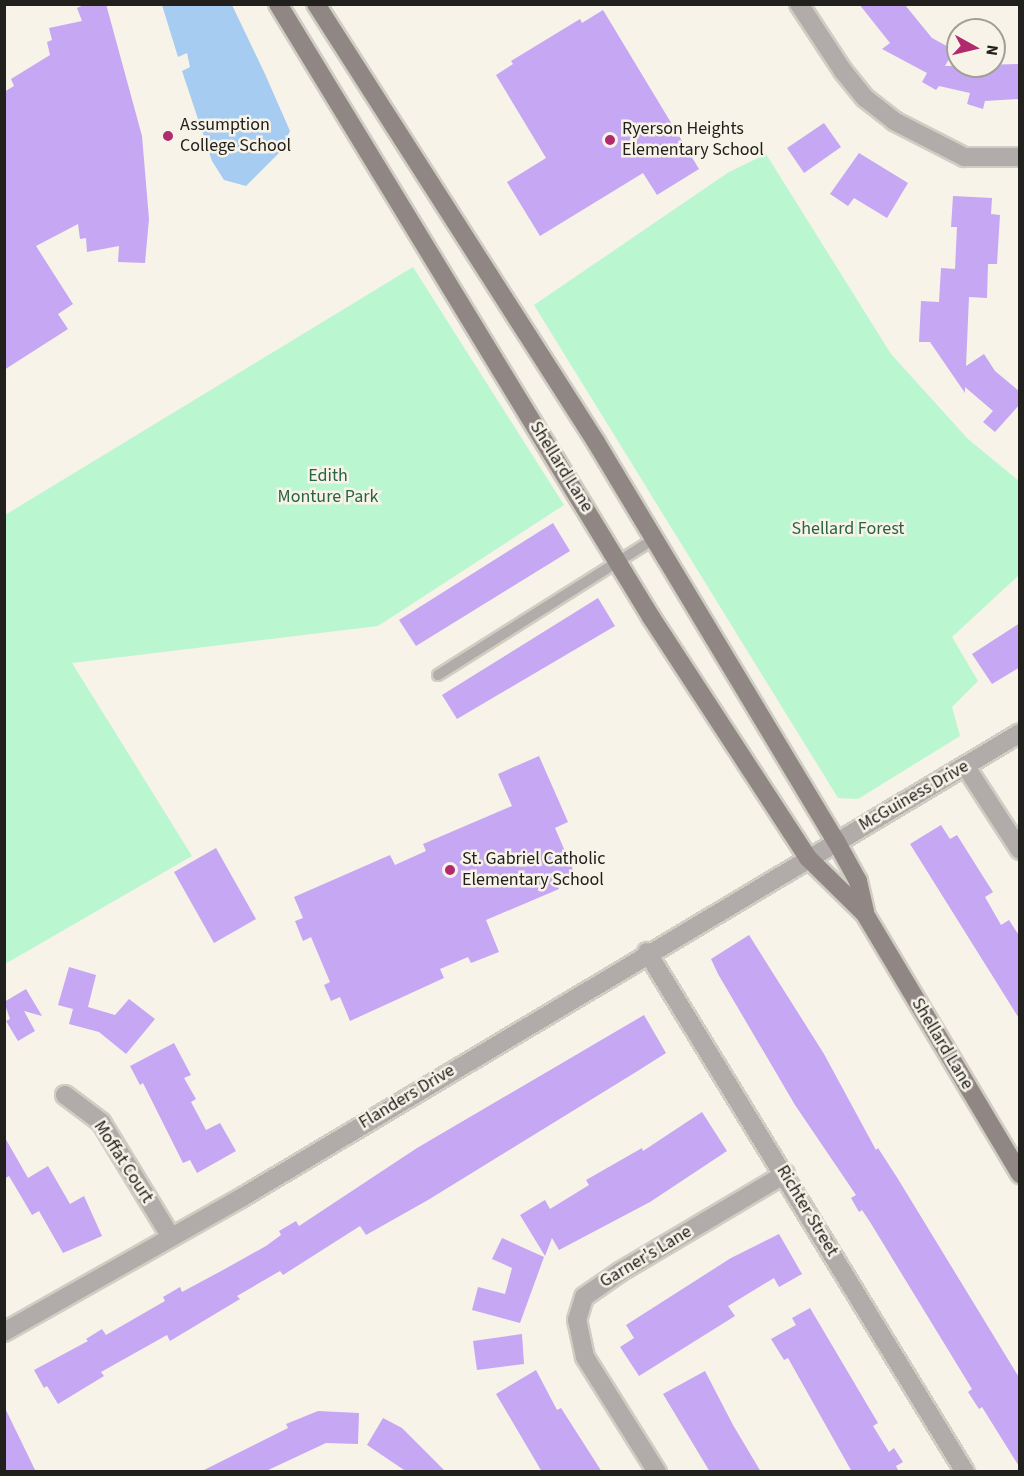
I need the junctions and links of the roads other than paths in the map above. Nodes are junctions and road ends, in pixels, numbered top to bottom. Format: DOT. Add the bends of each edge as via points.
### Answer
graph roads {
  1 [pos="278,4"];
  2 [pos="316,4"];
  3 [pos="799,4"];
  4 [pos="1020,157"];
  5 [pos="654,539"];
  6 [pos="618,560"];
  7 [pos="438,675"];
  8 [pos="1020,733"];
  9 [pos="966,766"];
  10 [pos="836,841"];
  11 [pos="1020,850"];
  12 [pos="808,858"];
  13 [pos="865,914"];
  14 [pos="647,952"];
  15 [pos="65,1095"];
  16 [pos="785,1174"];
  17 [pos="1020,1174"];
  18 [pos="171,1237"];
  19 [pos="4,1332"];
  20 [pos="657,1472"];
  21 [pos="965,1472"];
  1 -- 6 [label="main road, Shellard Lane"];
  2 -- 5 [label="main road, Shellard Lane"];
  3 -- 4 [label="street" via="850,80 894,121 964,157"];
  5 -- 6 [label="lane"];
  5 -- 10 [label="main road, Shellard Lane"];
  6 -- 7 [label="lane"];
  6 -- 12 [label="main road, Shellard Lane"];
  8 -- 9 [label="street, McGuiness Drive"];
  9 -- 10 [label="street, McGuiness Drive"];
  9 -- 11 [label="street"];
  10 -- 12 [label="street, McGuiness Drive"];
  10 -- 13 [label="main road, Shellard Lane" via="858,881"];
  12 -- 13 [label="main road, Shellard Lane"];
  12 -- 14 [label="street, Flanders Drive"];
  13 -- 17 [label="main road, Shellard Lane"];
  14 -- 16 [label="street, Richter Street"];
  14 -- 18 [label="street, Flanders Drive"];
  15 -- 18 [label="street, Moffat Court" via="101,1122"];
  16 -- 20 [label="street, Garner's Lane" via="620,1272 584,1298 577,1320 585,1357"];
  16 -- 21 [label="street, Richter Street"];
  18 -- 19 [label="street, Flanders Drive"];
}
